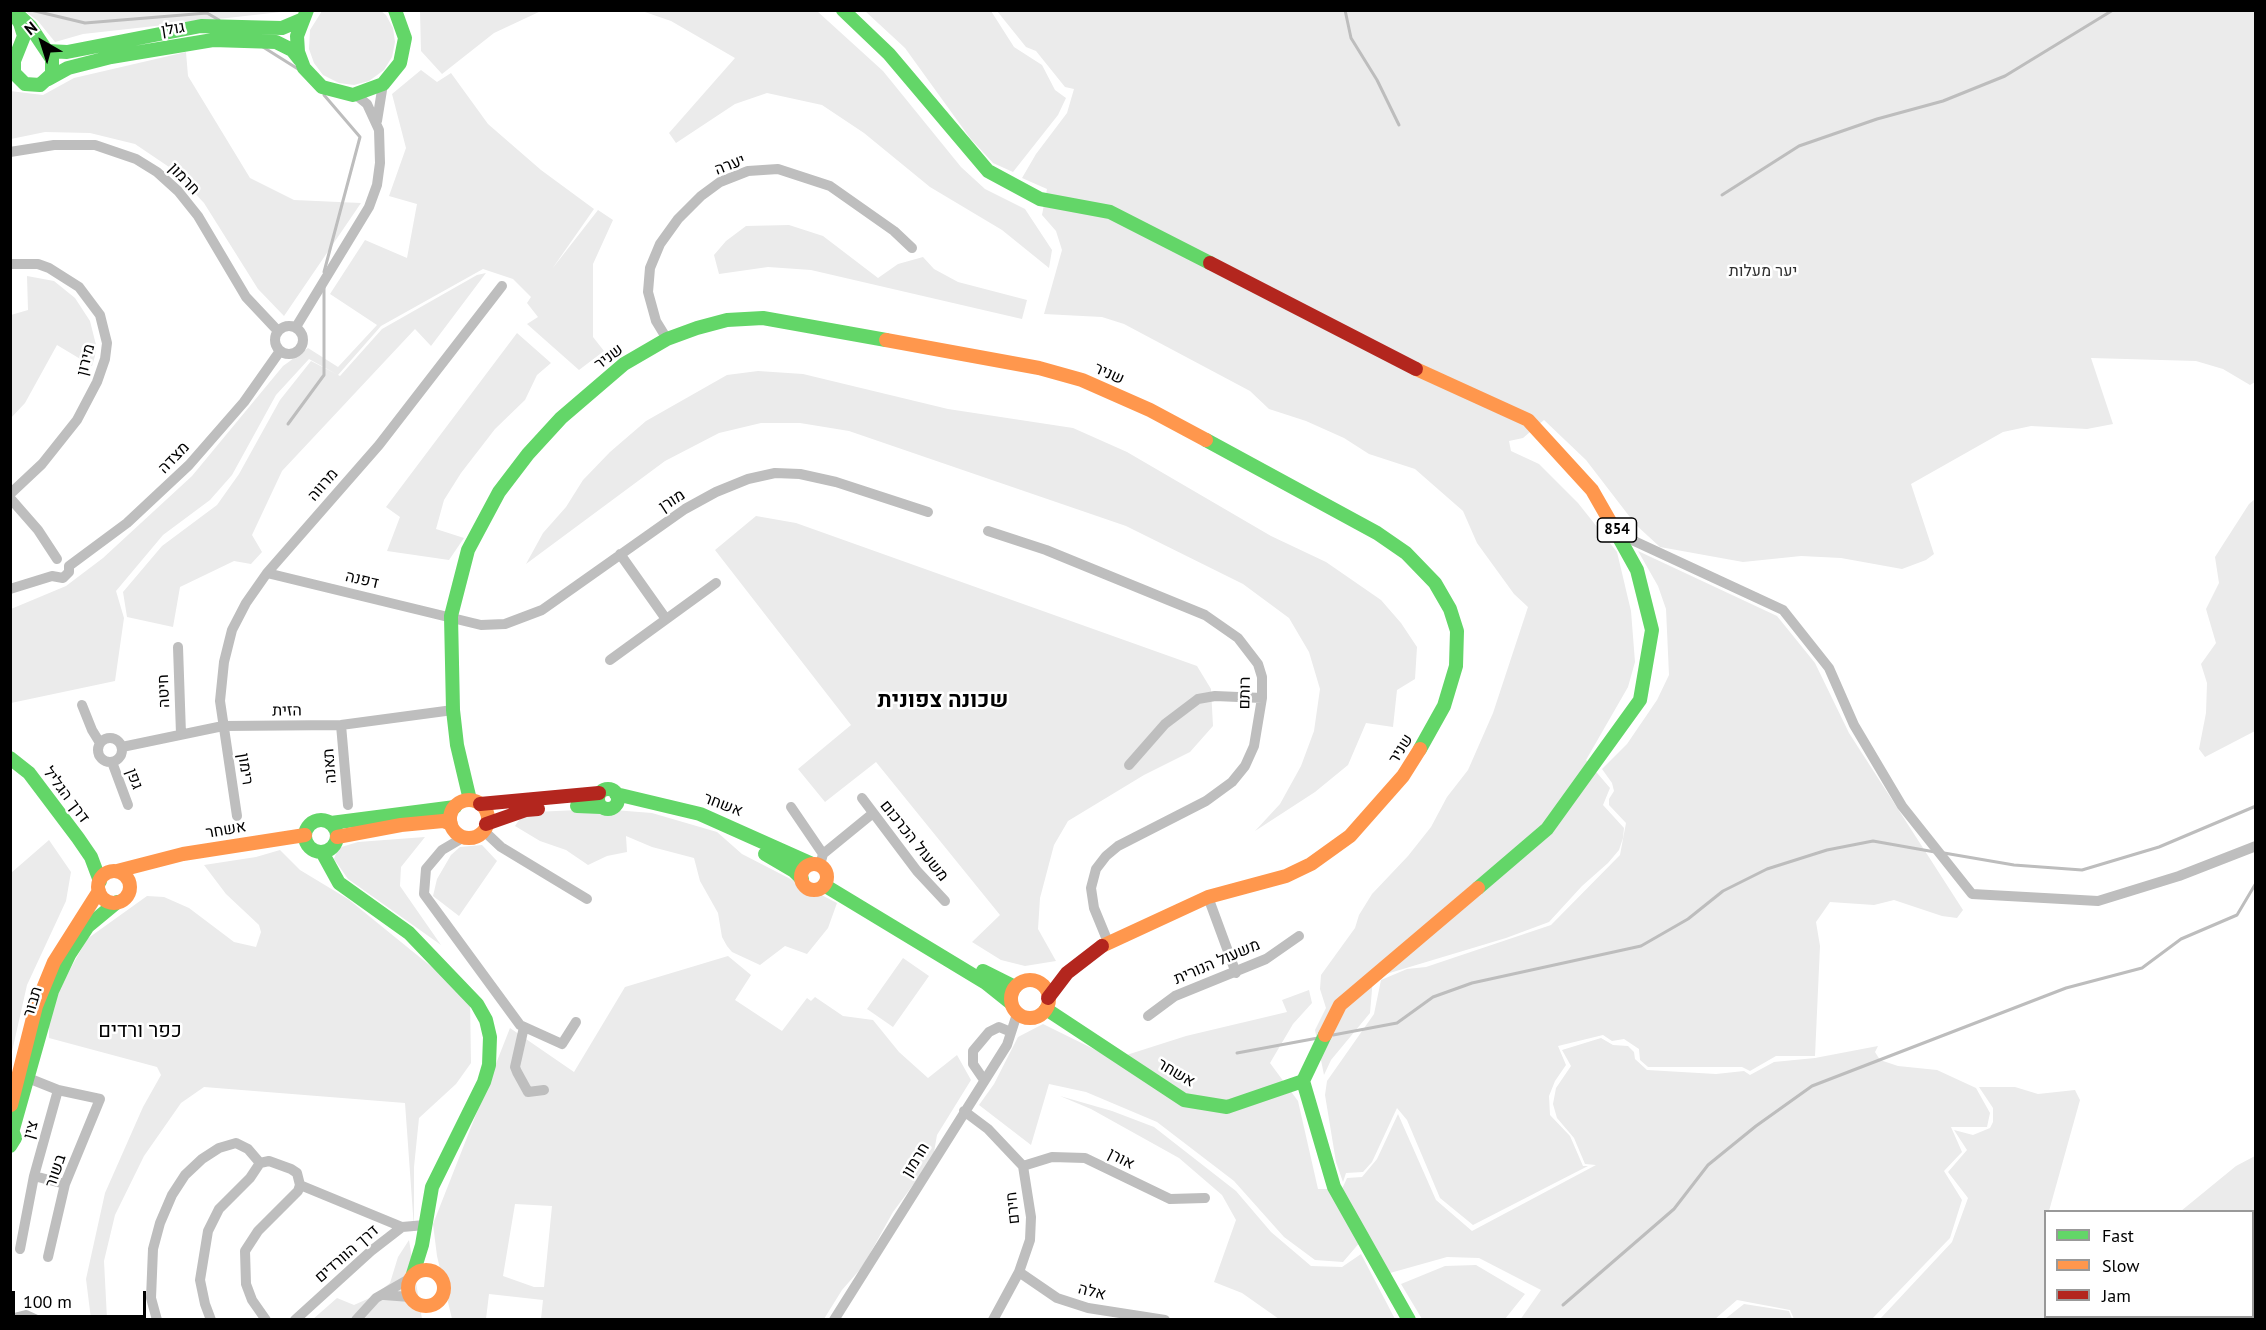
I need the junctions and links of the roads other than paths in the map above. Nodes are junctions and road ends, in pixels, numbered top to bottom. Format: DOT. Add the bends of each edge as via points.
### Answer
graph roads {
  1 [pos="12,10"];
  2 [pos="843,10"];
  3 [pos="397,12"];
  4 [pos="304,15"];
  5 [pos="45,50"];
  6 [pos="15,56"];
  7 [pos="300,60"];
  8 [pos="48,79"];
  9 [pos="16,82"];
  10 [pos="383,84"];
  11 [pos="356,95"];
  12 [pos="376,121"];
  13 [pos="10,152"];
  14 [pos="912,248"];
  15 [pos="10,264"];
  16 [pos="501,286"];
  17 [pos="296,327"];
  18 [pos="278,331"];
  19 [pos="667,339"];
  20 [pos="280,351"];
  21 [pos="10,496"];
  22 [pos="928,512"];
  23 [pos="988,531"];
  24 [pos="1619,534"];
  25 [pos="620,554"];
  26 [pos="57,559"];
  27 [pos="69,566"];
  28 [pos="267,573"];
  29 [pos="52,576"];
  30 [pos="716,583"];
  31 [pos="10,589"];
  32 [pos="451,616"];
  33 [pos="666,619"];
  34 [pos="178,647"];
  35 [pos="610,660"];
  36 [pos="1262,698"];
  37 [pos="82,705"];
  38 [pos="453,710"];
  39 [pos="341,725"];
  40 [pos="223,726"];
  41 [pos="181,734"];
  42 [pos="100,743"];
  43 [pos="122,747"];
  44 [pos="10,758"];
  45 [pos="112,762"];
  46 [pos="1129,765"];
  47 [pos="861,798"];
  48 [pos="600,800"];
  49 [pos="616,800"];
  50 [pos="475,802"];
  51 [pos="128,805"];
  52 [pos="348,805"];
  53 [pos="455,807"];
  54 [pos="791,807"];
  55 [pos="872,814"];
  56 [pos="237,816"];
  57 [pos="331,823"];
  58 [pos="451,824"];
  59 [pos="485,827"];
  60 [pos="305,835"];
  61 [pos="338,837"];
  62 [pos="464,837"];
  63 [pos="2256,846"];
  64 [pos="322,852"];
  65 [pos="91,856"];
  66 [pos="154,863"];
  67 [pos="821,869"];
  68 [pos="115,871"];
  69 [pos="802,879"];
  70 [pos="100,886"];
  71 [pos="130,892"];
  72 [pos="1208,897"];
  73 [pos="587,898"];
  74 [pos="117,902"];
  75 [pos="945,902"];
  76 [pos="1299,936"];
  77 [pos="1108,942"];
  78 [pos="1067,973"];
  79 [pos="1236,973"];
  80 [pos="1037,982"];
  81 [pos="1016,987"];
  82 [pos="1047,1003"];
  83 [pos="1014,1008"];
  84 [pos="1148,1016"];
  85 [pos="576,1022"];
  86 [pos="524,1027"];
  87 [pos="1011,1032"];
  88 [pos="28,1078"];
  89 [pos="984,1080"];
  90 [pos="1303,1082"];
  91 [pos="58,1090"];
  92 [pos="544,1090"];
  93 [pos="10,1105"];
  94 [pos="964,1111"];
  95 [pos="12,1127"];
  96 [pos="10,1146"];
  97 [pos="260,1163"];
  98 [pos="1023,1166"];
  99 [pos="34,1176"];
  100 [pos="65,1184"];
  101 [pos="300,1185"];
  102 [pos="1205,1198"];
  103 [pos="425,1225"];
  104 [pos="402,1227"];
  105 [pos="422,1241"];
  106 [pos="20,1249"];
  107 [pos="48,1257"];
  108 [pos="436,1272"];
  109 [pos="1019,1272"];
  110 [pos="411,1277"];
  111 [pos="376,1298"];
  112 [pos="414,1301"];
  113 [pos="436,1303"];
  114 [pos="10,1319"];
  115 [pos="37,1320"];
  116 [pos="157,1320"];
  117 [pos="211,1320"];
  118 [pos="266,1320"];
  119 [pos="295,1320"];
  120 [pos="356,1320"];
  121 [pos="426,1320"];
  122 [pos="433,1320"];
  123 [pos="834,1320"];
  124 [pos="993,1320"];
  125 [pos="1165,1320"];
  126 [pos="1409,1320"];
  1 -- 5 [label="main road" via="30,26"];
  1 -- 6 [label="main road" via="23,31"];
  2 -- 24 [label="main road, 854" via="889,54 988,171 1040,199 1110,212 1430,376 1528,420 1592,490"];
  3 -- 10 [label="main road" via="404,30 403,55"];
  4 -- 5 [label="main road, גולן" via="282,28 201,26 67,52"];
  4 -- 7 [label="main road" via="297,44"];
  5 -- 6 [label="main road" via="32,46"];
  5 -- 8 [label="main road" via="53,65"];
  6 -- 9 [label="main road"];
  7 -- 8 [label="main road, גולן" via="276,42 213,40 111,57 68,68"];
  7 -- 11 [label="main road, גולן" via="322,87"];
  8 -- 9 [label="main road" via="34,86"];
  10 -- 11 [label="main road"];
  10 -- 12 [label="street"];
  11 -- 12 [label="street" via="367,104"];
  12 -- 17 [label="street" via="381,164 373,196"];
  13 -- 18 [label="street, חרמון" via="54,145 94,146 136,159 157,172 198,216 246,297"];
  14 -- 19 [label="street, יערה" via="830,186 778,169 748,171 701,195 660,244 650,268 648,292 656,321"];
  15 -- 21 [label="street, מירון" via="38,264 79,286 100,315 107,343 97,382 77,420"];
  16 -- 28 [label="street, מרווה" via="379,445"];
  17 -- 18 [label="street" via="286,326"];
  17 -- 20 [label="street" via="303,337 302,347 293,354"];
  18 -- 20 [label="street" via="275,342"];
  19 -- 32 [label="main road, שניר" via="624,364 561,418 499,492 468,550"];
  19 -- 72 [label="main road, שניר" via="727,320 763,318 1027,366 1082,380 1150,410 1377,533 1419,564 1450,609 1457,631 1456,666 1444,706 1403,776 1350,836 1311,864 1286,876"];
  20 -- 27 [label="street, מצדה" via="244,402 189,465 127,523"];
  21 -- 26 [label="street, מירון"];
  22 -- 25 [label="street, מורן" via="836,482 775,473 716,492"];
  23 -- 36 [label="street, רותם" via="1046,550 1223,625 1258,664 1263,677"];
  24 -- 63 [label="street" via="1783,610 1829,668 1854,725 1902,806 1972,894 2098,901 2179,876"];
  24 -- 90 [label="main road, 854" via="1637,570 1652,630 1640,700 1547,829 1340,1005"];
  25 -- 32 [label="street, מורן" via="542,610 524,618 481,625"];
  25 -- 33 [label="street"];
  26 -- 27 [label="street"];
  26 -- 29 [label="street" via="50,568"];
  27 -- 29 [label="street" via="63,578"];
  28 -- 32 [label="street, דפנה"];
  28 -- 40 [label="street, מרווה" via="232,630 220,701"];
  29 -- 31 [label="street"];
  30 -- 33 [label="street"];
  32 -- 38 [label="main road, שניר"];
  33 -- 35 [label="street"];
  34 -- 41 [label="street, חיטה"];
  36 -- 46 [label="street" via="1198,699 1165,724"];
  36 -- 77 [label="street, רותם" via="1254,746 1232,782 1206,801 1118,846 1096,869 1091,888 1094,908"];
  37 -- 42 [label="street"];
  38 -- 39 [label="street, הזית"];
  38 -- 50 [label="main road, שניר" via="457,745"];
  39 -- 40 [label="street, הזית"];
  39 -- 52 [label="street, תאנה"];
  40 -- 41 [label="street, הזית"];
  40 -- 56 [label="street, רימון"];
  41 -- 43 [label="street, הזית"];
  42 -- 43 [label="street" via="112,738"];
  42 -- 45 [label="street" via="98,755"];
  43 -- 45 [label="street" via="120,757"];
  44 -- 65 [label="main road, דרך הגליל" via="29,773"];
  45 -- 51 [label="street, גפן"];
  47 -- 55 [label="street, משעול הכרכום"];
  48 -- 49 [label="main road" via="607,809"];
  48 -- 50 [label="main road"];
  48 -- 59 [label="main road" via="526,810"];
  49 -- 67 [label="main road, אשחר" via="678,807 700,814"];
  49 -- 69 [label="main road, אשחר" via="675,814 726,832 787,866"];
  50 -- 53 [label="main road"];
  50 -- 59 [label="main road" via="487,813"];
  53 -- 57 [label="main road"];
  53 -- 58 [label="main road"];
  54 -- 67 [label="street"];
  55 -- 67 [label="street"];
  55 -- 75 [label="street, משעול הכרכום"];
  57 -- 60 [label="main road" via="312,822"];
  57 -- 61 [label="main road"];
  58 -- 61 [label="main road" via="443,821 401,825"];
  58 -- 62 [label="main road"];
  59 -- 62 [label="main road" via="471,838"];
  59 -- 73 [label="street" via="501,847"];
  60 -- 64 [label="main road" via="308,845"];
  60 -- 66 [label="main road, אשחר" via="183,854"];
  61 -- 64 [label="main road" via="331,849"];
  62 -- 86 [label="street" via="442,850 426,869 424,894"];
  64 -- 103 [label="main road" via="339,883 409,933 477,1004 486,1020 489,1065 477,1098 438,1172"];
  65 -- 68 [label="main road, דרך הגליל"];
  65 -- 70 [label="main road, דרך הגליל"];
  66 -- 68 [label="main road, אשחר"];
  66 -- 71 [label="main road"];
  67 -- 69 [label="main road" via="803,872"];
  67 -- 69 [label="main road" via="813,890"];
  67 -- 81 [label="main road, אשחר" via="972,965"];
  67 -- 83 [label="main road, אשחר" via="986,983"];
  68 -- 70 [label="main road"];
  68 -- 71 [label="main road" via="128,879"];
  70 -- 74 [label="main road" via="104,899"];
  70 -- 93 [label="main road, תבור" via="54,962 36,1006"];
  71 -- 74 [label="main road"];
  72 -- 77 [label="main road, שניר"];
  72 -- 79 [label="street"];
  74 -- 88 [label="main road, תבור" via="88,926 69,955 52,991"];
  76 -- 79 [label="street, משעול הנורית" via="1266,959"];
  77 -- 78 [label="main road, שניר"];
  78 -- 80 [label="main road, שניר"];
  78 -- 82 [label="main road, שניר"];
  79 -- 84 [label="street, משעול הנורית" via="1174,996"];
  80 -- 81 [label="main road" via="1026,981"];
  80 -- 82 [label="main road" via="1047,990"];
  81 -- 83 [label="main road"];
  82 -- 83 [label="main road" via="1033,1018"];
  82 -- 90 [label="main road, אשחר" via="1184,1100 1227,1107"];
  83 -- 87 [label="street, חרמון"];
  85 -- 86 [label="street" via="562,1044"];
  86 -- 92 [label="street" via="515,1067 528,1092"];
  87 -- 89 [label="street, חרמון"];
  87 -- 89 [label="street" via="999,1028 989,1032 973,1051 973,1064"];
  88 -- 91 [label="street"];
  88 -- 95 [label="main road, תבור"];
  89 -- 94 [label="street, חרמון"];
  90 -- 126 [label="main road" via="1334,1187"];
  91 -- 99 [label="street, צין"];
  91 -- 100 [label="street, בשור" via="100,1099"];
  94 -- 98 [label="street" via="988,1129"];
  94 -- 123 [label="street, חרמון"];
  95 -- 96 [label="main road, תבור" via="15,1138"];
  97 -- 101 [label="street" via="269,1161 291,1169 297,1173"];
  97 -- 116 [label="street" via="248,1149 236,1143 219,1148 185,1175 172,1195 153,1249 151,1298"];
  97 -- 117 [label="street" via="219,1209 208,1231 200,1280"];
  98 -- 102 [label="street, אורן" via="1052,1157 1085,1158 1170,1199"];
  98 -- 109 [label="street, חירם" via="1031,1217 1030,1240"];
  99 -- 100 [label="street"];
  99 -- 106 [label="street, צין"];
  100 -- 107 [label="street, בשור"];
  101 -- 104 [label="street"];
  101 -- 118 [label="street" via="245,1251 246,1284"];
  103 -- 104 [label="street, דרך הוורדים"];
  103 -- 105 [label="main road"];
  104 -- 119 [label="street, דרך הוורדים"];
  105 -- 108 [label="main road" via="426,1258"];
  105 -- 110 [label="main road"];
  108 -- 110 [label="main road" via="424,1269"];
  108 -- 113 [label="main road" via="444,1288"];
  109 -- 124 [label="street, חירם"];
  109 -- 125 [label="street, אלה" via="1058,1298 1088,1308"];
  110 -- 111 [label="street"];
  110 -- 112 [label="main road"];
  111 -- 112 [label="street" via="394,1294"];
  111 -- 120 [label="street"];
  112 -- 113 [label="main road"];
  112 -- 121 [label="main road"];
  113 -- 122 [label="main road"];
  114 -- 115 [label="street" via="26,1315"];
}
